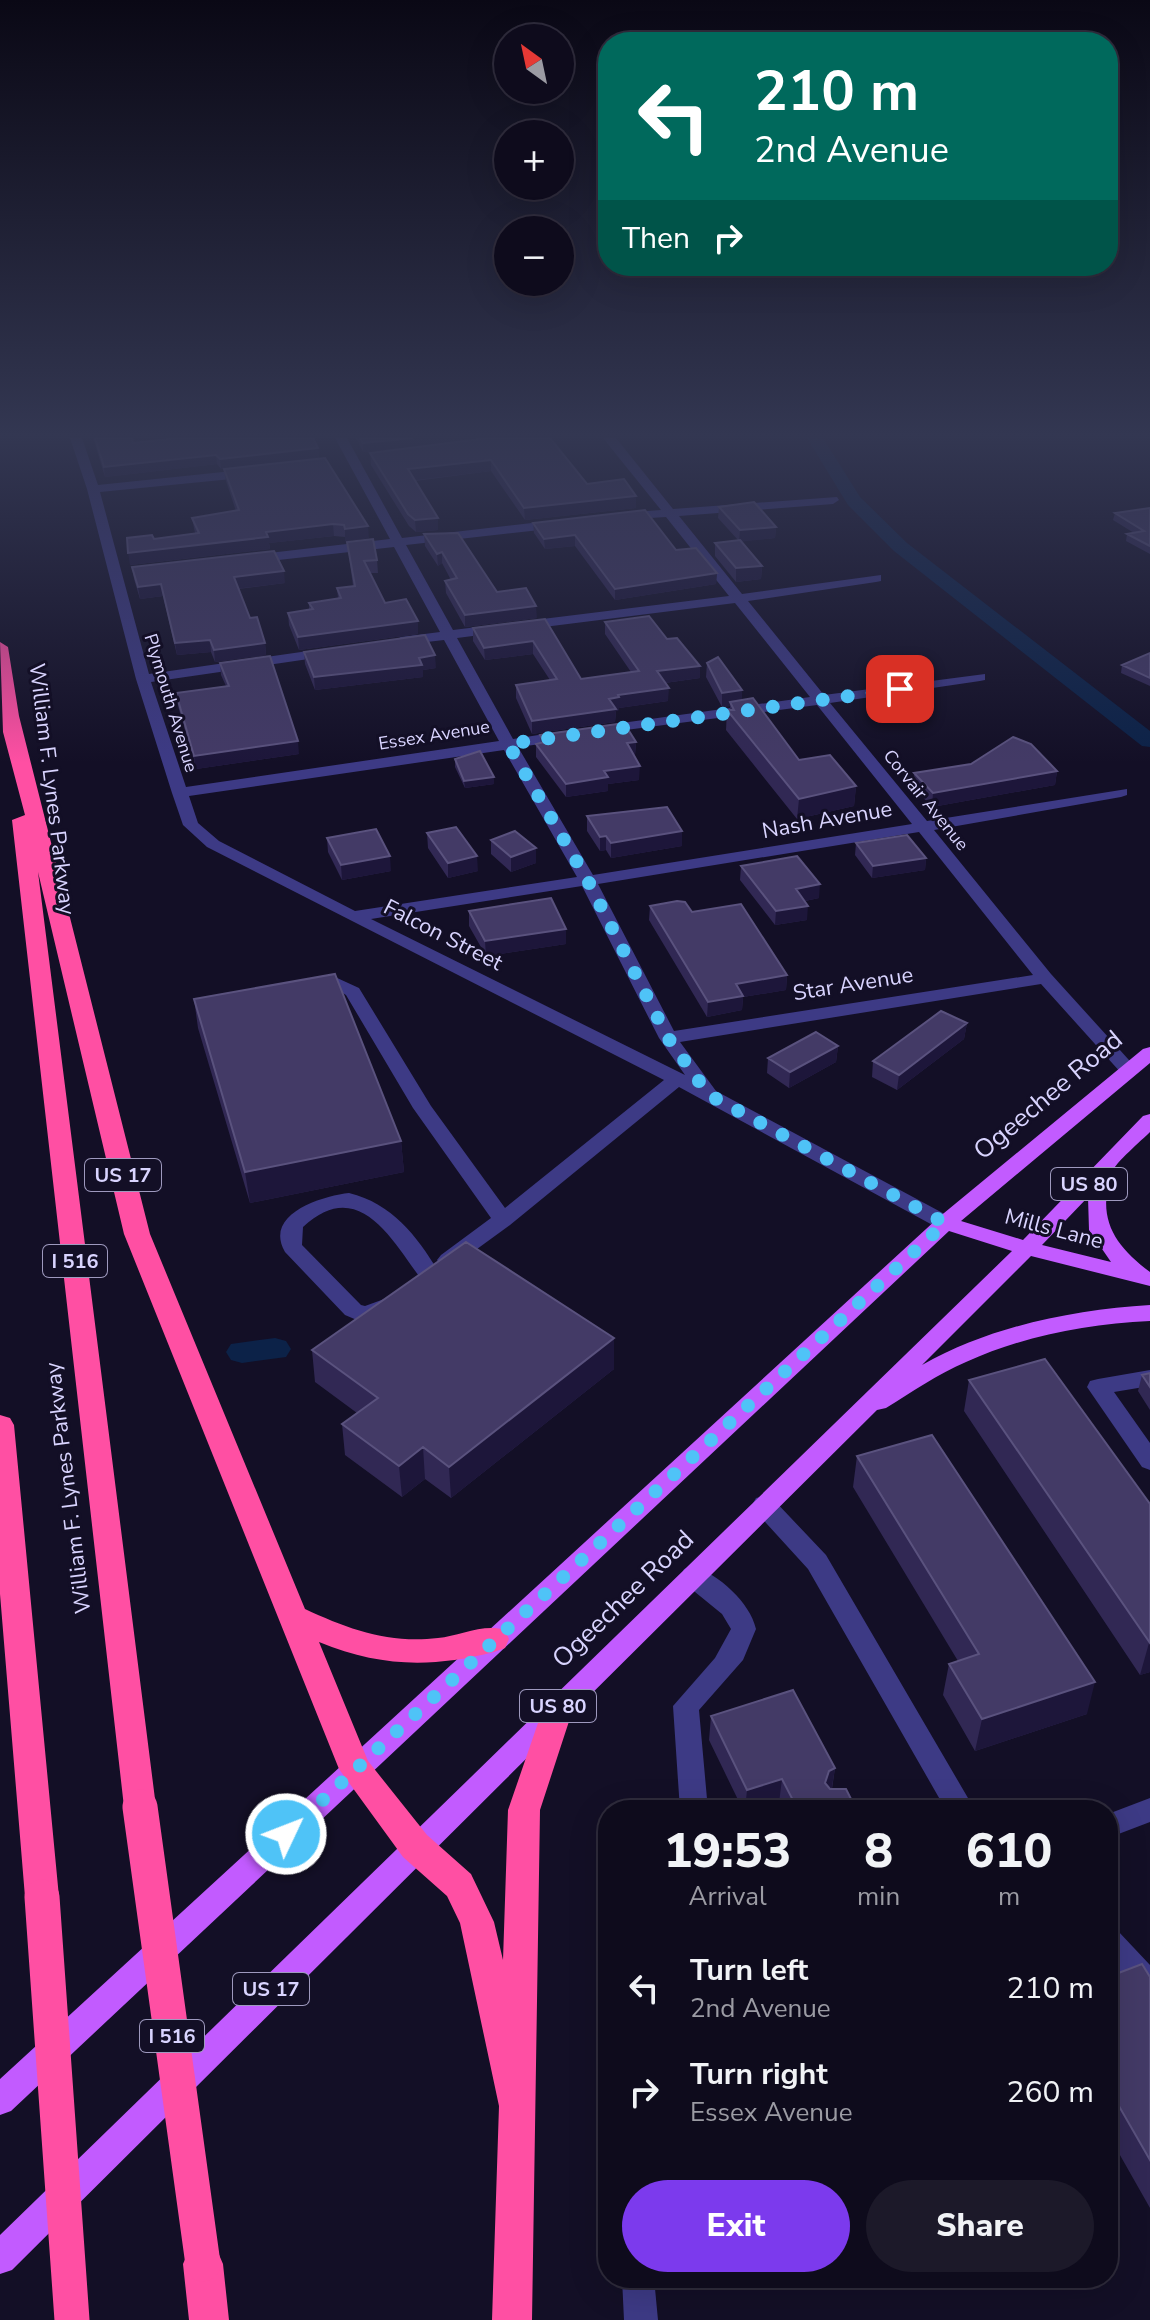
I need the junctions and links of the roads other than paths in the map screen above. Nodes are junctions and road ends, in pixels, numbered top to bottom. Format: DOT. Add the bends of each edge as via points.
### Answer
graph roads {
  1 [pos="108,546"];
  2 [pos="366,546"];
  3 [pos="398,546"];
  4 [pos="695,546"];
  5 [pos="240,560"];
  6 [pos="131,572"];
  7 [pos="116,574"];
  8 [pos="876,578"];
  9 [pos="737,599"];
  10 [pos="449,634"];
  11 [pos="387,643"];
  12 [pos="0,647"];
  13 [pos="342,650"];
  14 [pos="980,677"];
  15 [pos="143,679"];
  16 [pos="819,701"];
  17 [pos="10,716"];
  18 [pos="508,744"];
  19 [pos="1121,792"];
  20 [pos="180,793"];
  21 [pos="922,826"];
  22 [pos="588,881"];
  23 [pos="353,917"];
  24 [pos="1045,978"];
  25 [pos="287,989"];
  26 [pos="668,1038"];
  27 [pos="1150,1053"];
  28 [pos="1129,1070"];
  29 [pos="677,1079"];
  30 [pos="709,1095"];
  31 [pos="1150,1120"];
  32 [pos="1104,1168"];
  33 [pos="503,1220"];
  34 [pos="945,1223"];
  35 [pos="1027,1248"];
  36 [pos="1149,1279"];
  37 [pos="417,1284"];
  38 [pos="1150,1313"];
  39 [pos="1150,1378"];
  40 [pos="851,1418"];
  41 [pos="0,1425"];
  42 [pos="1150,1461"];
  43 [pos="764,1505"];
  44 [pos="693,1576"];
  45 [pos="293,1617"];
  46 [pos="494,1639"];
  47 [pos="558,1706"];
  48 [pos="355,1769"];
  49 [pos="693,1800"];
  50 [pos="955,1800"];
  51 [pos="1150,1810"];
  52 [pos="1118,1822"];
  53 [pos="415,1846"];
  54 [pos="1118,1952"];
  55 [pos="1150,1986"];
  56 [pos="0,2100"];
  57 [pos="518,2110"];
  58 [pos="0,2258"];
  59 [pos="639,2288"];
  60 [pos="72,2320"];
  61 [pos="209,2320"];
  62 [pos="512,2320"];
  63 [pos="641,2320"];
  1 -- 7 [label="street, Plymouth Avenue"];
  2 -- 5 [label="street"];
  3 -- 10 [label="street"];
  4 -- 9 [label="street, Corvair Avenue"];
  6 -- 7 [label="street"];
  7 -- 15 [label="street, Plymouth Avenue"];
  8 -- 9 [label="street"];
  9 -- 10 [label="street"];
  9 -- 16 [label="street, Corvair Avenue"];
  10 -- 11 [label="street"];
  10 -- 18 [label="street"];
  12 -- 17 [label="highway, William F. Lynes Parkway / I 516"];
  13 -- 15 [label="street"];
  14 -- 16 [label="street, Essex Avenue"];
  15 -- 20 [label="street, Plymouth Avenue"];
  16 -- 18 [label="street, Essex Avenue"];
  16 -- 21 [label="street, Corvair Avenue"];
  17 -- 45 [label="highway, US 17" via="137,1234"];
  17 -- 61 [label="highway, William F. Lynes Parkway / I 516, bridge" via="140,1807"];
  18 -- 20 [label="street, Essex Avenue"];
  18 -- 22 [label="street"];
  19 -- 21 [label="street, Nash Avenue"];
  20 -- 23 [label="street, Falcon Street" via="191,825 213,844"];
  21 -- 22 [label="street, Nash Avenue"];
  21 -- 24 [label="street, Corvair Avenue"];
  22 -- 23 [label="street, Nash Avenue"];
  22 -- 26 [label="street"];
  23 -- 29 [label="street, Falcon Street"];
  24 -- 26 [label="street, Star Avenue"];
  24 -- 28 [label="street, Corvair Avenue"];
  25 -- 33 [label="street" via="333,981 353,992 423,1108"];
  26 -- 30 [label="street"];
  27 -- 28 [label="main road, Ogeechee Road / US 80"];
  28 -- 34 [label="main road, Ogeechee Road / US 80"];
  29 -- 30 [label="street, Falcon Street"];
  29 -- 33 [label="street"];
  30 -- 34 [label="street, Falcon Street"];
  31 -- 32 [label="main road, Ogeechee Road / US 80"];
  32 -- 35 [label="main road, Ogeechee Road / US 80"];
  32 -- 36 [label="main road" via="1093,1213 1101,1235 1122,1262"];
  33 -- 37 [label="street"];
  34 -- 35 [label="main road, Mills Lane"];
  34 -- 46 [label="main road, Ogeechee Road / US 80"];
  35 -- 36 [label="main road, Mills Lane"];
  35 -- 40 [label="main road, Ogeechee Road / US 80"];
  37 -- 37 [label="street" via="380,1312 364,1315 292,1247 289,1232 316,1207 363,1201 377,1208"];
  38 -- 40 [label="main road" via="1107,1314 958,1356"];
  39 -- 42 [label="street" via="1098,1387"];
  40 -- 43 [label="main road, Ogeechee Road / US 80"];
  41 -- 60 [label="highway, bridge" via="42,1897"];
  43 -- 44 [label="main road, Ogeechee Road / US 80"];
  43 -- 50 [label="street" via="817,1562"];
  44 -- 47 [label="main road, Ogeechee Road / US 80"];
  44 -- 49 [label="street" via="741,1619 744,1630 739,1648 686,1706"];
  45 -- 46 [label="highway" via="377,1652 448,1652"];
  45 -- 48 [label="highway, US 17"];
  46 -- 48 [label="main road, Ogeechee Road"];
  47 -- 53 [label="main road, Ogeechee Road / US 80"];
  47 -- 57 [label="highway" via="524,1810"];
  48 -- 53 [label="highway, US 17"];
  48 -- 56 [label="main road, Ogeechee Road"];
  51 -- 52 [label="street"];
  53 -- 57 [label="highway" via="459,1885 477,1922"];
  53 -- 58 [label="main road, Ogeechee Road / US 17"];
  54 -- 55 [label="street"];
  57 -- 62 [label="highway"];
  59 -- 63 [label="street"];
}
